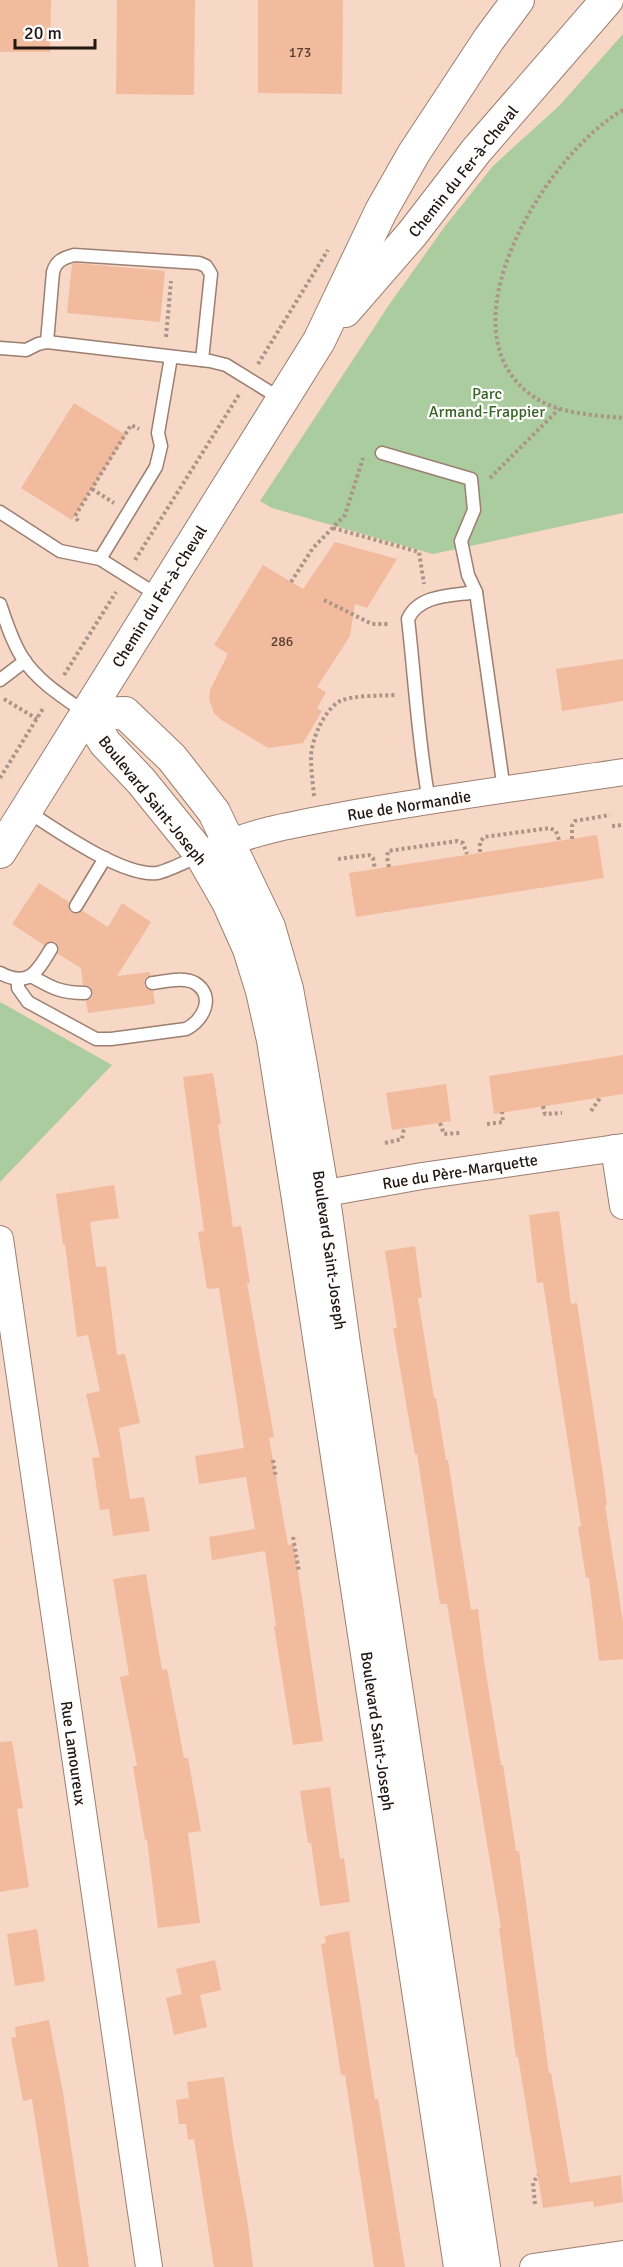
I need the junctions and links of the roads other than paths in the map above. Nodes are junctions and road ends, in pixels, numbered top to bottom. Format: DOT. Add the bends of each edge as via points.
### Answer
graph roads {
  1 [pos="518,0"];
  2 [pos="607,0"];
  3 [pos="319,341"];
  4 [pos="47,342"];
  5 [pos="0,348"];
  6 [pos="171,357"];
  7 [pos="202,360"];
  8 [pos="282,399"];
  9 [pos="382,453"];
  10 [pos="0,512"];
  11 [pos="100,559"];
  12 [pos="476,592"];
  13 [pos="159,596"];
  14 [pos="0,604"];
  15 [pos="25,661"];
  16 [pos="0,680"];
  17 [pos="87,714"];
  18 [pos="623,772"];
  19 [pos="504,790"];
  20 [pos="429,801"];
  21 [pos="26,810"];
  22 [pos="230,842"];
  23 [pos="0,852"];
  24 [pos="201,855"];
  25 [pos="105,858"];
  26 [pos="76,906"];
  27 [pos="51,949"];
  28 [pos="0,973"];
  29 [pos="31,976"];
  30 [pos="18,980"];
  31 [pos="152,983"];
  32 [pos="84,993"];
  33 [pos="619,1147"];
  34 [pos="310,1196"];
  35 [pos="623,1206"];
  36 [pos="1,1250"];
  37 [pos="623,2254"];
  38 [pos="149,2267"];
  39 [pos="460,2267"];
  40 [pos="484,2267"];
  41 [pos="533,2267"];
  1 -- 3 [label="street, Chemin du Fer-à-Cheval" via="414,153 381,211"];
  2 -- 3 [label="street, Chemin du Fer-à-Cheval"];
  3 -- 8 [label="street, Chemin du Fer-à-Cheval"];
  4 -- 5 [label="lane" via="26,350"];
  4 -- 6 [label="lane"];
  4 -- 7 [label="lane" via="53,272 60,261 74,255 199,263 211,274"];
  6 -- 7 [label="lane"];
  6 -- 11 [label="lane" via="156,466"];
  7 -- 8 [label="lane" via="226,365"];
  8 -- 13 [label="street, Chemin du Fer-à-Cheval"];
  9 -- 12 [label="lane" via="471,479 474,510 461,541"];
  10 -- 11 [label="lane" via="60,551"];
  11 -- 13 [label="lane"];
  12 -- 19 [label="lane"];
  12 -- 20 [label="lane" via="427,601 416,607 408,620"];
  13 -- 17 [label="street, Chemin du Fer-à-Cheval"];
  14 -- 15 [label="lane"];
  15 -- 16 [label="lane"];
  15 -- 17 [label="lane" via="54,690"];
  17 -- 21 [label="street, Chemin du Fer-à-Cheval"];
  17 -- 22 [label="street, Boulevard Saint-Joseph" via="125,713 133,719 190,780"];
  17 -- 24 [label="street, Boulevard Saint-Joseph" via="105,743"];
  18 -- 19 [label="street, Rue de Normandie"];
  19 -- 20 [label="street, Rue de Normandie"];
  20 -- 22 [label="street, Rue de Normandie" via="253,833"];
  21 -- 23 [label="street, Chemin du Fer-à-Cheval"];
  21 -- 25 [label="lane"];
  22 -- 24 [label="street, Rue de Normandie"];
  22 -- 34 [label="street, Boulevard Saint-Joseph" via="269,927 287,989"];
  24 -- 25 [label="lane" via="157,873 142,873"];
  24 -- 34 [label="street, Boulevard Saint-Joseph" via="249,949"];
  25 -- 26 [label="lane"];
  27 -- 29 [label="lane"];
  28 -- 30 [label="lane"];
  29 -- 30 [label="lane"];
  29 -- 32 [label="lane" via="53,989"];
  30 -- 31 [label="lane" via="18,988 28,1002 96,1039 186,1029 201,1017 206,1008 205,998 194,982"];
  33 -- 34 [label="street, Rue du Père-Marquette"];
  33 -- 35 [label="street"];
  34 -- 39 [label="street, Boulevard Saint-Joseph"];
  34 -- 40 [label="street, Boulevard Saint-Joseph"];
  36 -- 38 [label="street, Rue Lamoureux"];
  37 -- 41 [label="street"];
}
